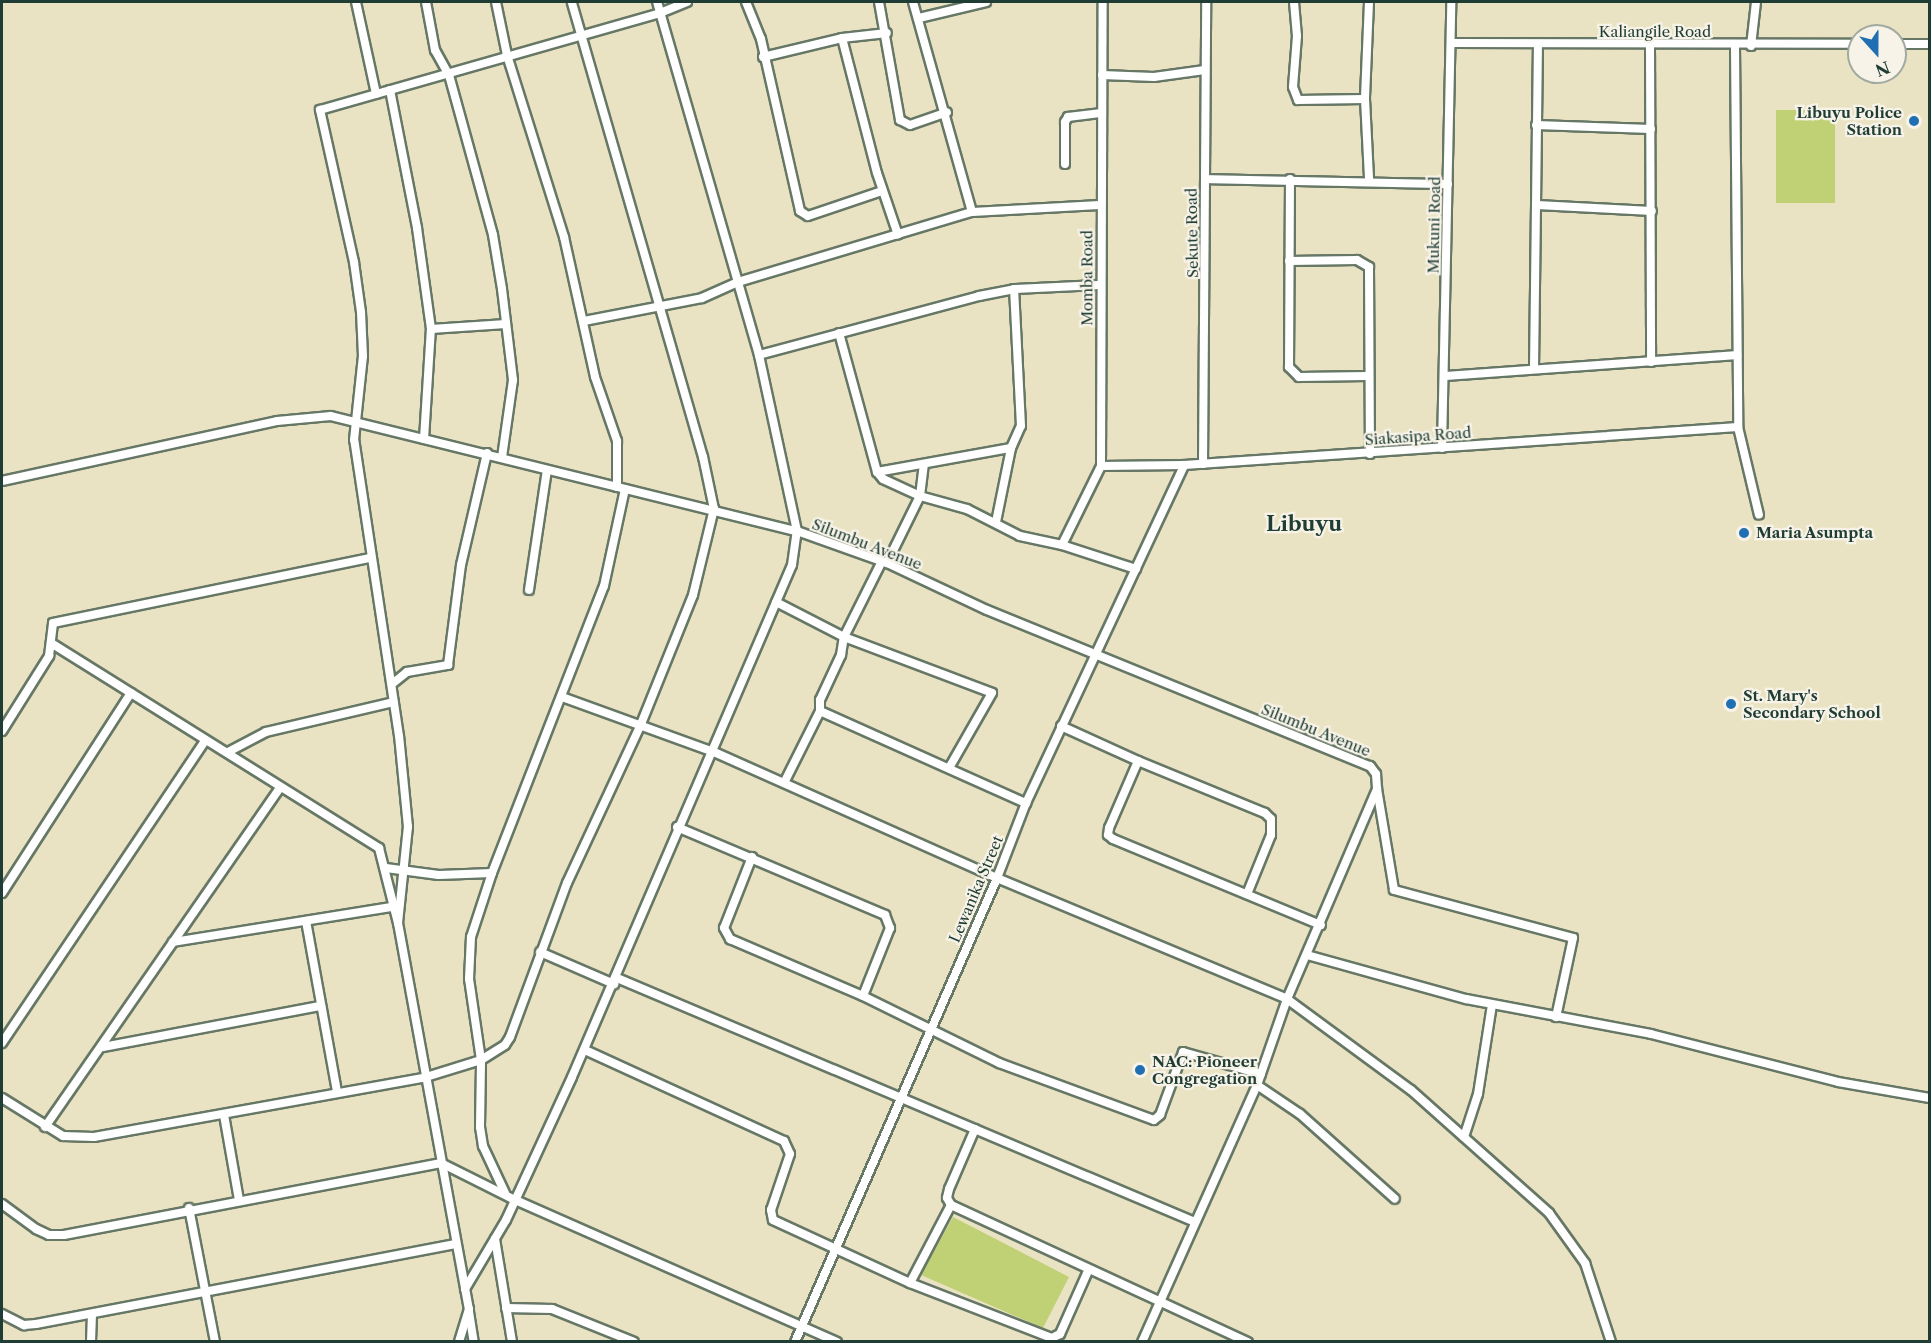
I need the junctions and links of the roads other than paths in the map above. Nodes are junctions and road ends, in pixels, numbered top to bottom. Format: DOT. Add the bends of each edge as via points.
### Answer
graph roads {
  1 [pos="356,2"];
  2 [pos="426,2"];
  3 [pos="496,2"];
  4 [pos="572,2"];
  5 [pos="657,2"];
  6 [pos="687,2"];
  7 [pos="746,2"];
  8 [pos="879,2"];
  9 [pos="913,2"];
  10 [pos="986,2"];
  11 [pos="1103,2"];
  12 [pos="1206,2"];
  13 [pos="1294,2"];
  14 [pos="1369,2"];
  15 [pos="1451,2"];
  16 [pos="1756,2"];
  17 [pos="660,13"];
  18 [pos="919,18"];
  19 [pos="887,33"];
  20 [pos="580,34"];
  21 [pos="842,38"];
  22 [pos="1451,43"];
  23 [pos="1907,44"];
  24 [pos="1929,44"];
  25 [pos="1538,45"];
  26 [pos="1650,45"];
  27 [pos="1847,45"];
  28 [pos="1735,46"];
  29 [pos="1751,46"];
  30 [pos="507,55"];
  31 [pos="763,57"];
  32 [pos="1205,70"];
  33 [pos="449,75"];
  34 [pos="1102,75"];
  35 [pos="390,90"];
  36 [pos="376,94"];
  37 [pos="1365,99"];
  38 [pos="946,112"];
  39 [pos="1102,113"];
  40 [pos="1536,125"];
  41 [pos="1651,129"];
  42 [pos="1065,164"];
  43 [pos="1290,178"];
  44 [pos="1205,179"];
  45 [pos="1369,179"];
  46 [pos="1448,184"];
  47 [pos="882,191"];
  48 [pos="1100,205"];
  49 [pos="1537,205"];
  50 [pos="1652,211"];
  51 [pos="972,212"];
  52 [pos="898,235"];
  53 [pos="1289,261"];
  54 [pos="738,282"];
  55 [pos="1100,285"];
  56 [pos="1014,290"];
  57 [pos="658,307"];
  58 [pos="584,321"];
  59 [pos="506,324"];
  60 [pos="431,329"];
  61 [pos="839,333"];
  62 [pos="759,355"];
  63 [pos="1737,356"];
  64 [pos="1651,362"];
  65 [pos="1534,369"];
  66 [pos="1446,375"];
  67 [pos="1367,376"];
  68 [pos="357,421"];
  69 [pos="1738,427"];
  70 [pos="424,439"];
  71 [pos="1011,448"];
  72 [pos="1442,448"];
  73 [pos="486,453"];
  74 [pos="1370,454"];
  75 [pos="502,457"];
  76 [pos="924,464"];
  77 [pos="1203,464"];
  78 [pos="1184,465"];
  79 [pos="1101,466"];
  80 [pos="547,470"];
  81 [pos="878,472"];
  82 [pos="2,481"];
  83 [pos="621,488"];
  84 [pos="920,496"];
  85 [pos="714,509"];
  86 [pos="1759,515"];
  87 [pos="996,522"];
  88 [pos="797,531"];
  89 [pos="1062,545"];
  90 [pos="371,558"];
  91 [pos="884,562"];
  92 [pos="1136,569"];
  93 [pos="529,590"];
  94 [pos="776,602"];
  95 [pos="844,637"];
  96 [pos="51,643"];
  97 [pos="1095,654"];
  98 [pos="392,684"];
  99 [pos="131,693"];
  100 [pos="561,697"];
  101 [pos="394,702"];
  102 [pos="820,711"];
  103 [pos="641,724"];
  104 [pos="1060,726"];
  105 [pos="2,731"];
  106 [pos="205,741"];
  107 [pos="228,752"];
  108 [pos="714,752"];
  109 [pos="1138,761"];
  110 [pos="950,768"];
  111 [pos="784,783"];
  112 [pos="280,787"];
  113 [pos="1377,789"];
  114 [pos="1026,803"];
  115 [pos="677,827"];
  116 [pos="752,857"];
  117 [pos="386,868"];
  118 [pos="406,871"];
  119 [pos="492,873"];
  120 [pos="997,878"];
  121 [pos="2,893"];
  122 [pos="1247,894"];
  123 [pos="397,906"];
  124 [pos="306,921"];
  125 [pos="1321,925"];
  126 [pos="173,942"];
  127 [pos="540,952"];
  128 [pos="1306,955"];
  129 [pos="615,981"];
  130 [pos="863,996"];
  131 [pos="1287,999"];
  132 [pos="1492,1005"];
  133 [pos="321,1006"];
  134 [pos="1556,1017"];
  135 [pos="930,1028"];
  136 [pos="2,1043"];
  137 [pos="103,1047"];
  138 [pos="585,1050"];
  139 [pos="481,1060"];
  140 [pos="1261,1074"];
  141 [pos="426,1077"];
  142 [pos="1257,1085"];
  143 [pos="338,1092"];
  144 [pos="899,1097"];
  145 [pos="2,1098"];
  146 [pos="1929,1098"];
  147 [pos="224,1115"];
  148 [pos="45,1126"];
  149 [pos="975,1129"];
  150 [pos="1464,1137"];
  151 [pos="441,1163"];
  152 [pos="505,1193"];
  153 [pos="513,1199"];
  154 [pos="1395,1199"];
  155 [pos="239,1200"];
  156 [pos="2,1204"];
  157 [pos="951,1205"];
  158 [pos="189,1208"];
  159 [pos="1195,1222"];
  160 [pos="495,1239"];
  161 [pos="455,1245"];
  162 [pos="836,1249"];
  163 [pos="1088,1271"];
  164 [pos="910,1283"];
  165 [pos="465,1289"];
  166 [pos="206,1292"];
  167 [pos="1158,1300"];
  168 [pos="506,1308"];
  169 [pos="469,1309"];
  170 [pos="2,1314"];
  171 [pos="92,1314"];
  172 [pos="801,1326"];
  173 [pos="510,1340"];
  174 [pos="92,1341"];
  175 [pos="215,1341"];
  176 [pos="459,1341"];
  177 [pos="474,1341"];
  178 [pos="634,1341"];
  179 [pos="795,1341"];
  180 [pos="837,1341"];
  181 [pos="1142,1341"];
  182 [pos="1248,1341"];
  183 [pos="1611,1341"];
  1 -- 36 [label="street"];
  2 -- 33 [label="street" via="435,50"];
  3 -- 30 [label="street"];
  4 -- 20 [label="street"];
  5 -- 17 [label="street"];
  6 -- 17 [label="street"];
  7 -- 31 [label="street" via="756,21"];
  8 -- 19 [label="street"];
  9 -- 18 [label="street"];
  10 -- 18 [label="street"];
  11 -- 34 [label="street, Momba Road"];
  12 -- 32 [label="street, Sekute Road"];
  13 -- 37 [label="street" via="1297,36 1293,87 1298,100"];
  14 -- 37 [label="street"];
  15 -- 22 [label="street, Mukuni Road"];
  16 -- 29 [label="street"];
  17 -- 20 [label="street"];
  17 -- 54 [label="street"];
  18 -- 38 [label="street"];
  19 -- 21 [label="street"];
  19 -- 38 [label="street" via="900,120 910,125"];
  20 -- 30 [label="street"];
  20 -- 57 [label="street"];
  21 -- 31 [label="street"];
  21 -- 47 [label="street"];
  22 -- 25 [label="street, Kaliangile Road"];
  22 -- 46 [label="street, Mukuni Road"];
  23 -- 24 [label="street"];
  25 -- 26 [label="street, Kaliangile Road"];
  25 -- 40 [label="street"];
  26 -- 28 [label="street, Kaliangile Road"];
  26 -- 41 [label="street"];
  27 -- 29 [label="street, Kaliangile Road"];
  28 -- 29 [label="street, Kaliangile Road"];
  28 -- 63 [label="street"];
  30 -- 33 [label="street"];
  30 -- 58 [label="street" via="564,237"];
  31 -- 47 [label="street" via="803,215"];
  32 -- 34 [label="street" via="1154,77"];
  32 -- 44 [label="street, Sekute Road"];
  33 -- 35 [label="street"];
  33 -- 59 [label="street" via="493,236"];
  34 -- 39 [label="street, Momba Road"];
  35 -- 36 [label="street"];
  35 -- 60 [label="street" via="417,228"];
  36 -- 68 [label="street" via="320,110 354,262 361,312 363,356"];
  37 -- 45 [label="street"];
  38 -- 51 [label="street"];
  39 -- 42 [label="street" via="1068,117"];
  39 -- 48 [label="street, Momba Road"];
  40 -- 41 [label="street"];
  40 -- 49 [label="street"];
  41 -- 50 [label="street"];
  43 -- 44 [label="street"];
  43 -- 45 [label="street"];
  43 -- 53 [label="street"];
  44 -- 77 [label="street, Sekute Road"];
  45 -- 46 [label="street"];
  46 -- 66 [label="street, Mukuni Road"];
  47 -- 52 [label="street"];
  48 -- 51 [label="street"];
  48 -- 55 [label="street, Momba Road"];
  49 -- 50 [label="street"];
  49 -- 65 [label="street"];
  50 -- 64 [label="street"];
  51 -- 52 [label="street"];
  52 -- 54 [label="street"];
  53 -- 67 [label="street" via="1292,374"];
  53 -- 67 [label="street" via="1357,260 1369,267"];
  54 -- 57 [label="street" via="702,298"];
  54 -- 62 [label="street"];
  55 -- 56 [label="street"];
  55 -- 79 [label="street, Momba Road"];
  56 -- 61 [label="street"];
  56 -- 71 [label="street" via="1021,426"];
  57 -- 58 [label="street"];
  57 -- 85 [label="street"];
  58 -- 83 [label="street" via="595,377 617,441"];
  59 -- 60 [label="street"];
  59 -- 75 [label="street" via="513,380"];
  60 -- 70 [label="street"];
  61 -- 62 [label="street"];
  61 -- 81 [label="street"];
  62 -- 88 [label="street"];
  63 -- 64 [label="street"];
  63 -- 69 [label="street"];
  64 -- 65 [label="street"];
  65 -- 66 [label="street"];
  66 -- 72 [label="street, Mukuni Road"];
  67 -- 74 [label="street"];
  68 -- 70 [label="street, Silumbu Avenue"];
  68 -- 82 [label="street, Silumbu Avenue" via="331,416 277,421"];
  68 -- 90 [label="street" via="354,440"];
  69 -- 72 [label="street, Siakasipa Road"];
  69 -- 86 [label="street"];
  70 -- 73 [label="street, Silumbu Avenue"];
  71 -- 76 [label="street"];
  71 -- 87 [label="street"];
  72 -- 74 [label="street, Siakasipa Road"];
  73 -- 75 [label="street, Silumbu Avenue"];
  73 -- 98 [label="street" via="461,565 448,665 407,672"];
  74 -- 77 [label="street, Siakasipa Road"];
  75 -- 80 [label="street, Silumbu Avenue"];
  76 -- 81 [label="street"];
  76 -- 84 [label="street"];
  77 -- 78 [label="street, Siakasipa Road"];
  78 -- 79 [label="street, Siakasipa Road"];
  78 -- 92 [label="street, Lewanika Street"];
  79 -- 89 [label="street, Momba Road"];
  80 -- 83 [label="street, Silumbu Avenue"];
  80 -- 93 [label="street"];
  81 -- 84 [label="street" via="890,483"];
  83 -- 85 [label="street, Silumbu Avenue"];
  83 -- 100 [label="street" via="604,586"];
  84 -- 87 [label="street"];
  84 -- 91 [label="street"];
  85 -- 88 [label="street, Silumbu Avenue"];
  85 -- 103 [label="street" via="693,595"];
  87 -- 89 [label="street" via="1020,536"];
  88 -- 91 [label="street, Silumbu Avenue"];
  88 -- 94 [label="street" via="792,566"];
  89 -- 92 [label="street"];
  90 -- 96 [label="street" via="53,623"];
  90 -- 98 [label="street"];
  91 -- 95 [label="street"];
  91 -- 97 [label="street, Silumbu Avenue"];
  92 -- 97 [label="street, Lewanika Street"];
  94 -- 95 [label="street"];
  94 -- 108 [label="street"];
  95 -- 102 [label="street" via="841,655 820,700"];
  95 -- 110 [label="street" via="992,693"];
  96 -- 99 [label="street"];
  96 -- 105 [label="street" via="44,667"];
  97 -- 104 [label="street, Lewanika Street"];
  97 -- 113 [label="street, Silumbu Avenue" via="1370,766 1376,774"];
  98 -- 101 [label="street"];
  99 -- 106 [label="street"];
  99 -- 121 [label="street"];
  100 -- 103 [label="street"];
  100 -- 119 [label="street"];
  101 -- 107 [label="street" via="266,732"];
  101 -- 118 [label="street" via="408,827"];
  102 -- 110 [label="street"];
  102 -- 111 [label="street"];
  103 -- 108 [label="street"];
  103 -- 127 [label="street" via="587,837"];
  104 -- 109 [label="street"];
  104 -- 114 [label="street, Lewanika Street"];
  106 -- 107 [label="street"];
  106 -- 136 [label="street"];
  107 -- 112 [label="street"];
  108 -- 111 [label="street"];
  108 -- 115 [label="street"];
  109 -- 122 [label="street" via="1271,819 1271,835"];
  109 -- 122 [label="street" via="1108,835"];
  110 -- 114 [label="street"];
  111 -- 120 [label="street"];
  112 -- 117 [label="street" via="379,848"];
  112 -- 126 [label="street"];
  113 -- 125 [label="street"];
  113 -- 134 [label="street" via="1394,890 1573,938"];
  114 -- 120 [label="street, Lewanika Street"];
  115 -- 116 [label="street"];
  115 -- 129 [label="street"];
  116 -- 130 [label="street" via="890,920"];
  116 -- 130 [label="street" via="725,922 726,935"];
  117 -- 118 [label="street"];
  117 -- 123 [label="street"];
  118 -- 119 [label="street" via="439,875"];
  118 -- 123 [label="street"];
  119 -- 139 [label="street" via="471,937 469,959"];
  120 -- 131 [label="street"];
  120 -- 135 [label="street, Lewanika Street"];
  122 -- 125 [label="street"];
  123 -- 124 [label="street"];
  123 -- 141 [label="street"];
  124 -- 126 [label="street"];
  124 -- 133 [label="street"];
  125 -- 128 [label="street"];
  126 -- 137 [label="street"];
  127 -- 129 [label="street"];
  127 -- 139 [label="street" via="506,1045"];
  128 -- 131 [label="street"];
  128 -- 132 [label="street"];
  129 -- 138 [label="street"];
  129 -- 144 [label="street"];
  130 -- 135 [label="street"];
  131 -- 140 [label="street"];
  131 -- 150 [label="street" via="1411,1090"];
  132 -- 134 [label="street"];
  132 -- 150 [label="street" via="1478,1094"];
  133 -- 137 [label="street"];
  133 -- 143 [label="street"];
  134 -- 146 [label="street" via="1662,1036 1838,1082"];
  135 -- 140 [label="street" via="999,1063 1154,1120 1160,1115 1183,1052"];
  135 -- 144 [label="street, Lewanika Street"];
  137 -- 148 [label="street"];
  138 -- 153 [label="street"];
  138 -- 162 [label="street" via="784,1141 790,1154 770,1216"];
  139 -- 141 [label="street"];
  139 -- 152 [label="street" via="483,1146"];
  140 -- 142 [label="street"];
  141 -- 143 [label="street"];
  141 -- 151 [label="street"];
  142 -- 154 [label="street" via="1300,1114"];
  142 -- 159 [label="street"];
  143 -- 147 [label="street"];
  144 -- 149 [label="street"];
  144 -- 162 [label="street, Lewanika Street"];
  145 -- 148 [label="street"];
  147 -- 148 [label="street" via="78,1139"];
  147 -- 155 [label="street"];
  149 -- 157 [label="street" via="949,1189 947,1198"];
  149 -- 159 [label="street"];
  150 -- 183 [label="street" via="1490,1164 1529,1192 1573,1244 1585,1263"];
  151 -- 152 [label="street"];
  151 -- 155 [label="street"];
  151 -- 161 [label="street"];
  152 -- 153 [label="street"];
  153 -- 160 [label="street"];
  153 -- 172 [label="street"];
  155 -- 158 [label="street"];
  156 -- 158 [label="street" via="49,1235"];
  157 -- 163 [label="street"];
  157 -- 164 [label="street"];
  158 -- 166 [label="street"];
  159 -- 167 [label="street"];
  160 -- 165 [label="street"];
  160 -- 168 [label="street"];
  161 -- 165 [label="street"];
  161 -- 166 [label="street"];
  162 -- 164 [label="street"];
  162 -- 172 [label="street, Lewanika Street"];
  163 -- 164 [label="street" via="1064,1328 1052,1338"];
  163 -- 167 [label="street"];
  165 -- 169 [label="street"];
  166 -- 171 [label="street"];
  166 -- 175 [label="street"];
  167 -- 181 [label="street"];
  167 -- 182 [label="street"];
  168 -- 173 [label="street"];
  168 -- 178 [label="street" via="552,1309"];
  169 -- 176 [label="street"];
  169 -- 177 [label="street"];
  170 -- 171 [label="street" via="24,1325"];
  171 -- 174 [label="street"];
  172 -- 179 [label="street, Lewanika Street"];
  172 -- 180 [label="street"];
}
